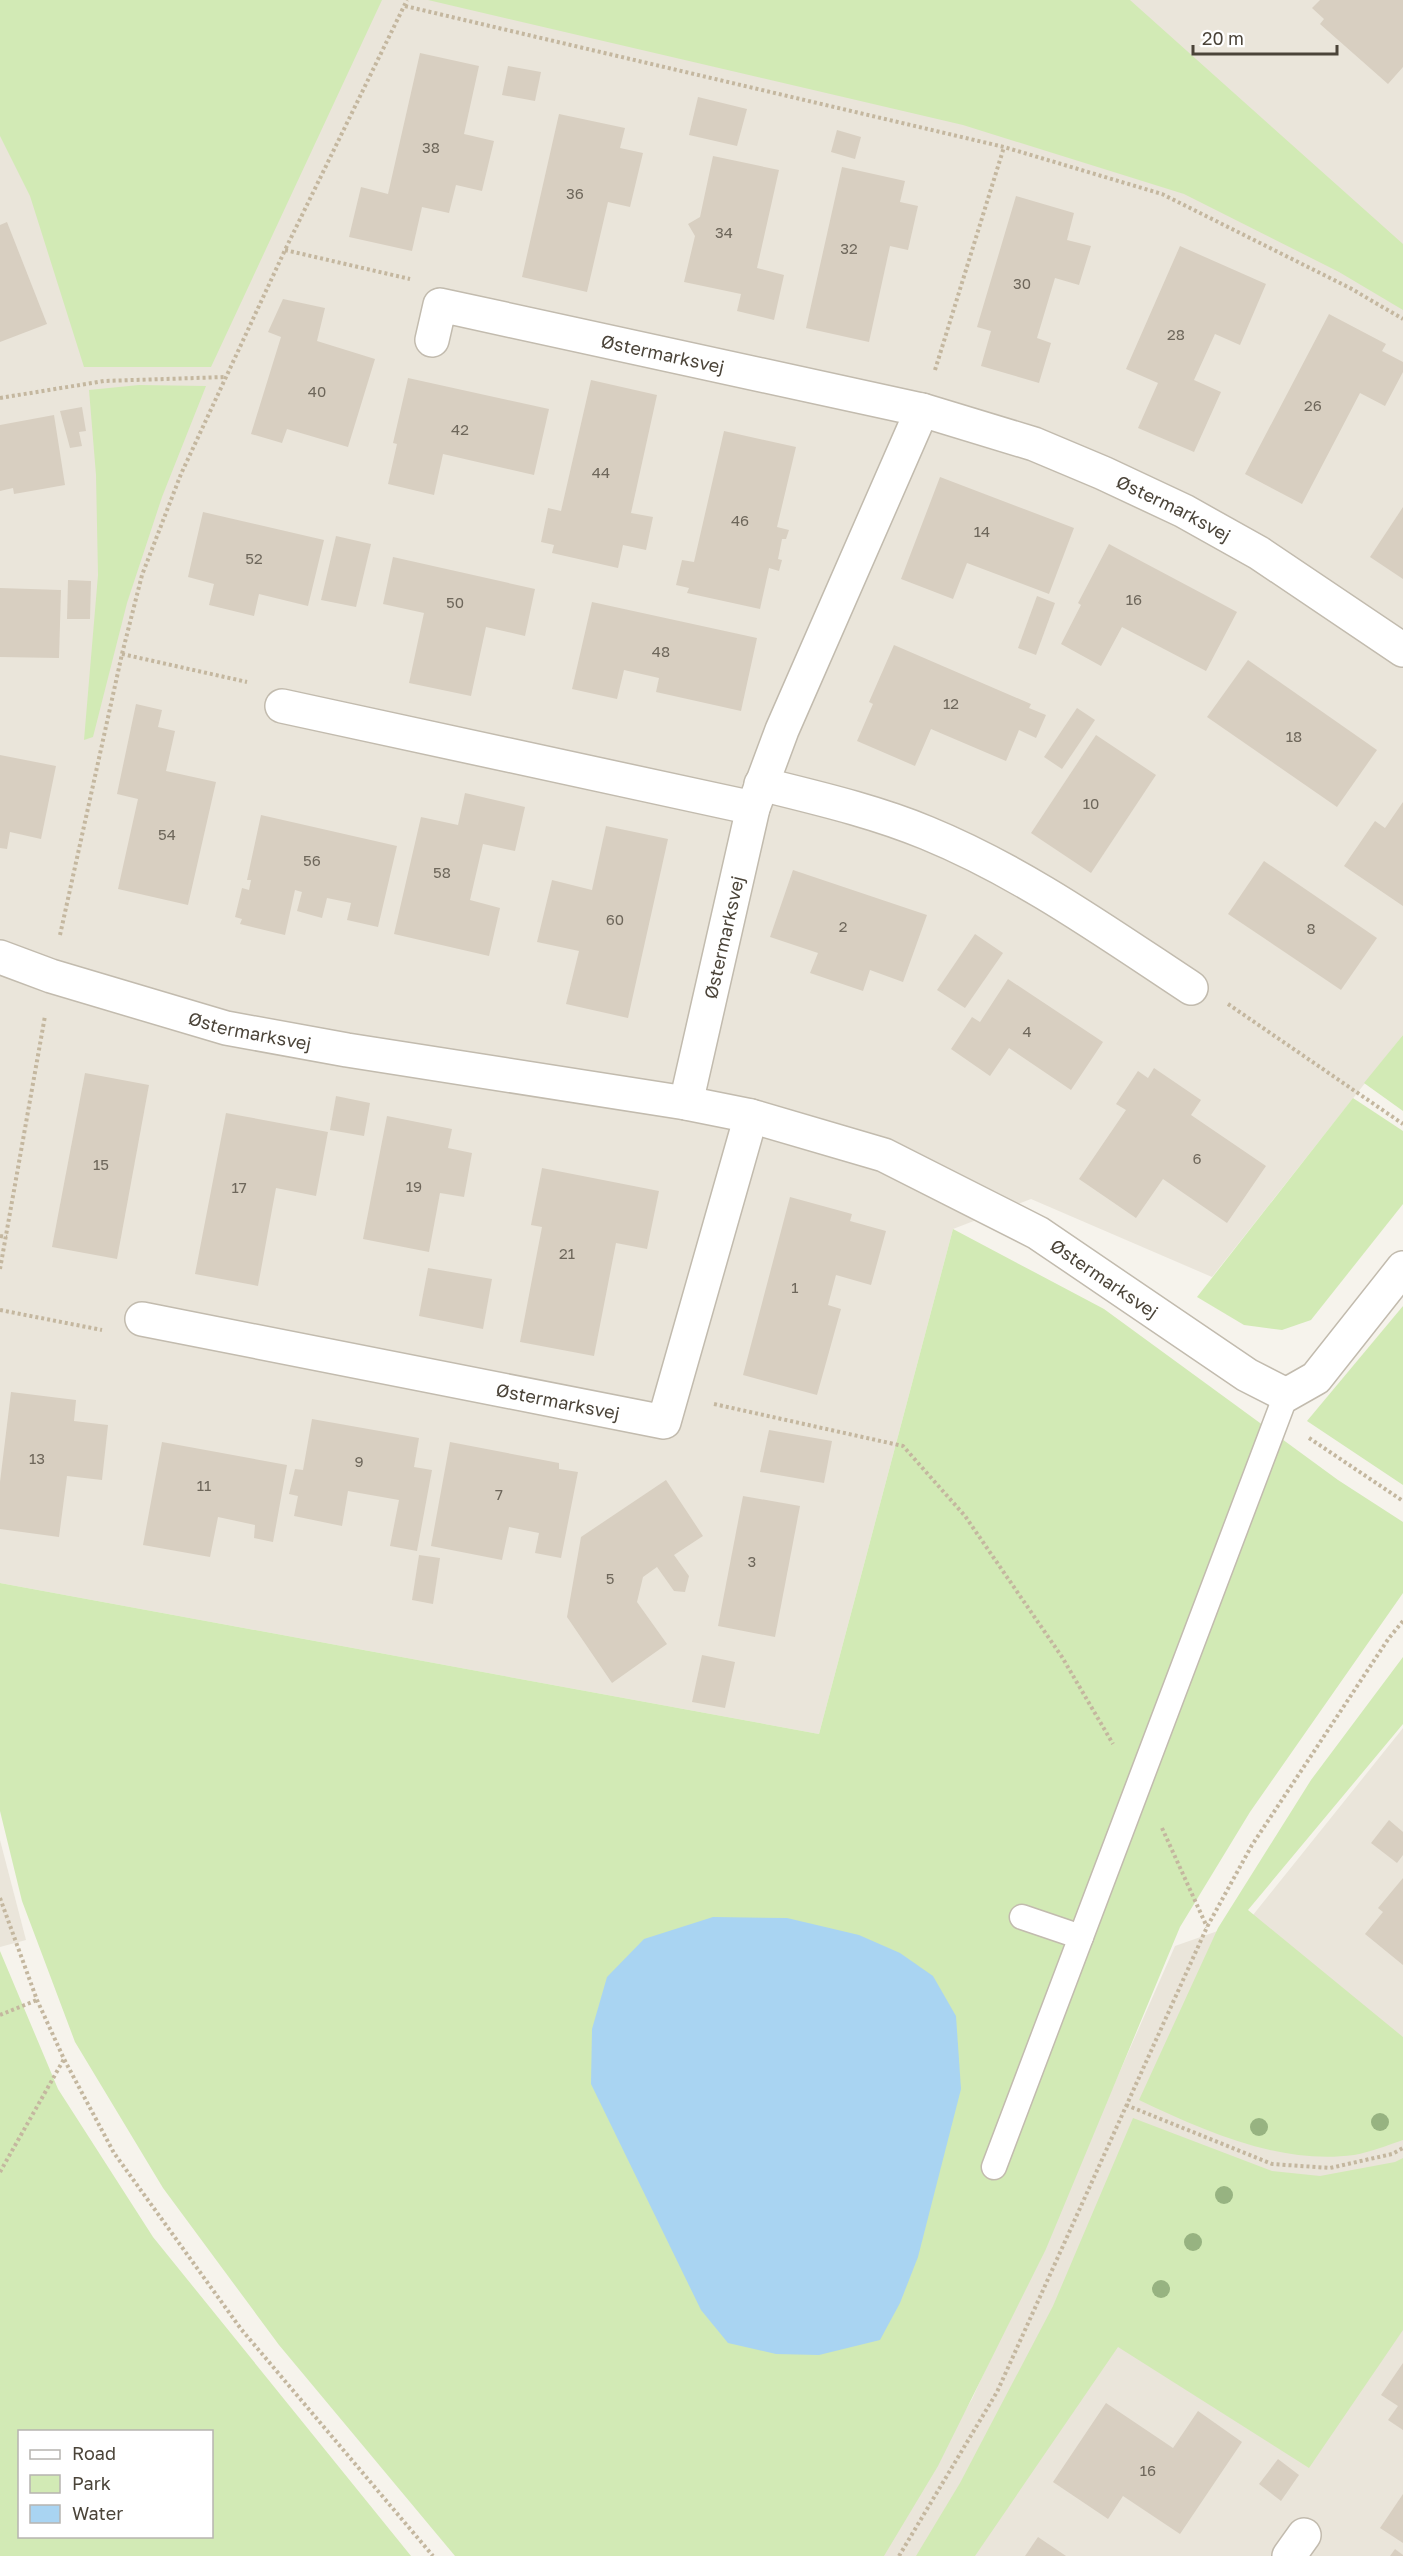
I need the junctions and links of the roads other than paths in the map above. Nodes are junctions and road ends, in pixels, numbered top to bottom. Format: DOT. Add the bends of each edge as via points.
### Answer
graph roads {
  1 [pos="432,340"];
  2 [pos="922,410"];
  3 [pos="1403,650"];
  4 [pos="282,706"];
  5 [pos="757,796"];
  6 [pos="0,957"];
  7 [pos="1191,988"];
  8 [pos="686,1103"];
  9 [pos="751,1116"];
  10 [pos="1403,1268"];
  11 [pos="142,1319"];
  12 [pos="1286,1395"];
  13 [pos="1022,1917"];
  14 [pos="1081,1937"];
  15 [pos="994,2167"];
  1 -- 2 [label="street, Østermarksvej" via="440,305"];
  2 -- 3 [label="street, Østermarksvej" via="1034,444 1184,512 1259,553"];
  2 -- 5 [label="street, Østermarksvej"];
  4 -- 5 [label="street"];
  5 -- 7 [label="street" via="856,808 927,833 994,864"];
  5 -- 8 [label="street, Østermarksvej"];
  6 -- 8 [label="street, Østermarksvej" via="226,1028"];
  8 -- 9 [label="street, Østermarksvej"];
  9 -- 11 [label="street, Østermarksvej" via="664,1422"];
  9 -- 12 [label="street, Østermarksvej" via="884,1155 1038,1233 1247,1375"];
  10 -- 12 [label="street" via="1316,1378"];
  12 -- 14 [label="lane"];
  13 -- 14 [label="lane"];
  14 -- 15 [label="lane"];
}
